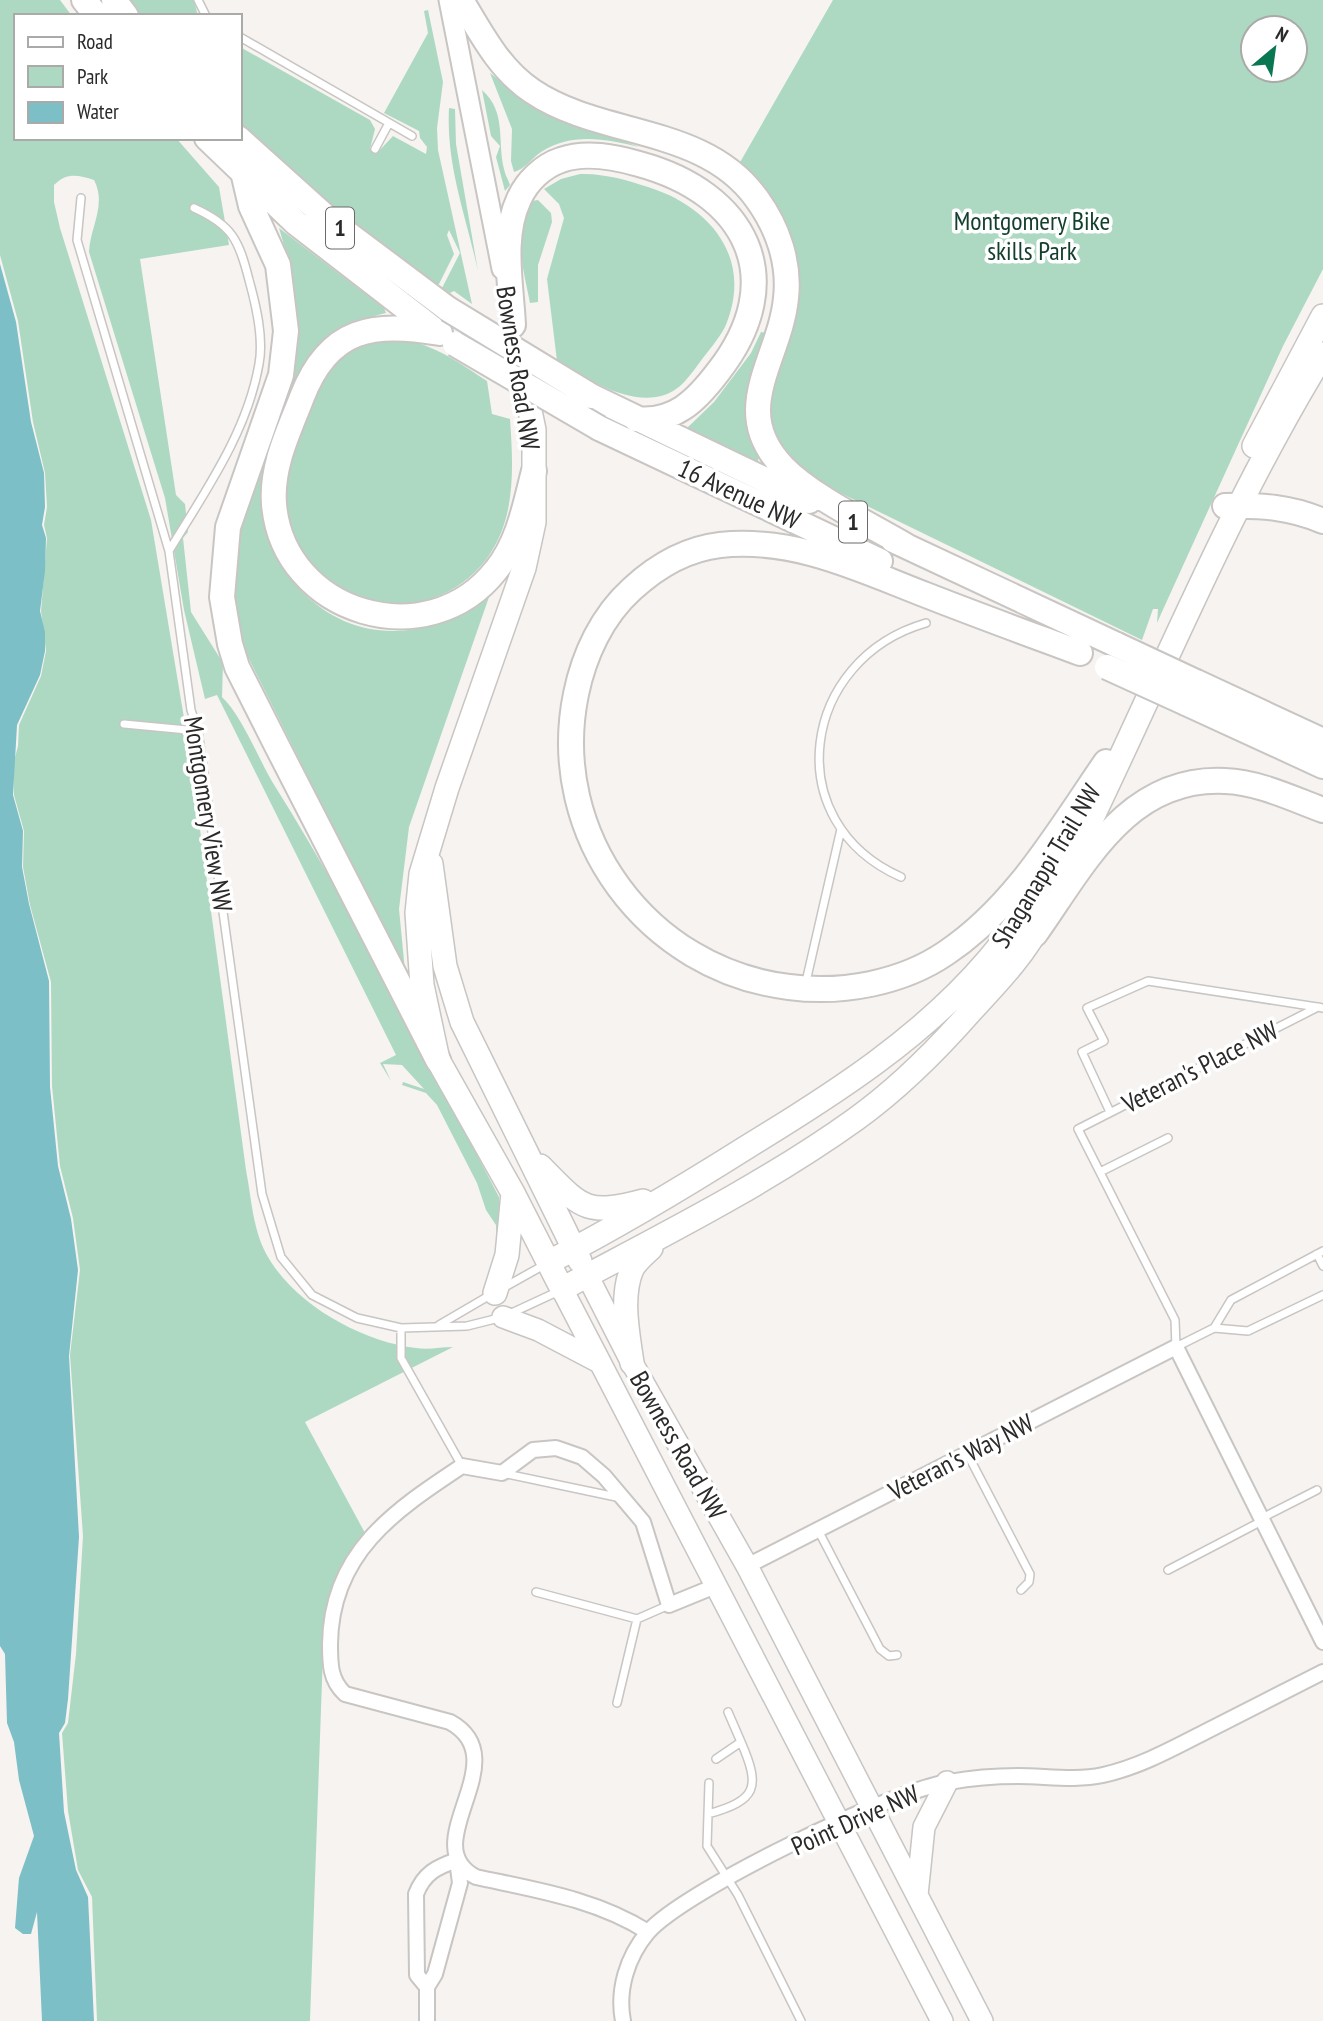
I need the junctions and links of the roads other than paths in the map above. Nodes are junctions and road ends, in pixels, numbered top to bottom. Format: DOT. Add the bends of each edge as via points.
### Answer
graph roads {
  1 [pos="84,0"];
  2 [pos="449,0"];
  3 [pos="461,0"];
  4 [pos="95,14"];
  5 [pos="242,38"];
  6 [pos="389,123"];
  7 [pos="412,136"];
  8 [pos="209,140"];
  9 [pos="240,140"];
  10 [pos="375,149"];
  11 [pos="244,176"];
  12 [pos="81,198"];
  13 [pos="194,208"];
  14 [pos="1323,316"];
  15 [pos="513,325"];
  16 [pos="447,339"];
  17 [pos="1323,354"];
  18 [pos="636,419"];
  19 [pos="534,471"];
  20 [pos="1233,505"];
  21 [pos="1323,521"];
  22 [pos="908,547"];
  23 [pos="169,551"];
  24 [pos="926,623"];
  25 [pos="1080,653"];
  26 [pos="1112,656"];
  27 [pos="1191,693"];
  28 [pos="124,724"];
  29 [pos="198,731"];
  30 [pos="1319,739"];
  31 [pos="1106,762"];
  32 [pos="1323,766"];
  33 [pos="1323,810"];
  34 [pos="841,829"];
  35 [pos="429,850"];
  36 [pos="901,877"];
  37 [pos="1035,934"];
  38 [pos="804,989"];
  39 [pos="1320,1007"];
  40 [pos="438,1060"];
  41 [pos="1110,1112"];
  42 [pos="1168,1138"];
  43 [pos="528,1153"];
  44 [pos="1100,1172"];
  45 [pos="513,1193"];
  46 [pos="673,1194"];
  47 [pos="665,1234"];
  48 [pos="574,1249"];
  49 [pos="1320,1252"];
  50 [pos="549,1262"];
  51 [pos="1323,1266"];
  52 [pos="587,1275"];
  53 [pos="562,1289"];
  54 [pos="495,1293"];
  55 [pos="1323,1295"];
  56 [pos="503,1317"];
  57 [pos="439,1326"];
  58 [pos="401,1328"];
  59 [pos="1214,1328"];
  60 [pos="1175,1347"];
  61 [pos="597,1361"];
  62 [pos="632,1363"];
  63 [pos="967,1454"];
  64 [pos="462,1466"];
  65 [pos="502,1473"];
  66 [pos="1317,1489"];
  67 [pos="622,1498"];
  68 [pos="1262,1520"];
  69 [pos="818,1530"];
  70 [pos="747,1566"];
  71 [pos="1168,1570"];
  72 [pos="718,1585"];
  73 [pos="1021,1590"];
  74 [pos="536,1592"];
  75 [pos="669,1605"];
  76 [pos="637,1619"];
  77 [pos="1323,1642"];
  78 [pos="897,1655"];
  79 [pos="1323,1672"];
  80 [pos="617,1703"];
  81 [pos="728,1712"];
  82 [pos="741,1742"];
  83 [pos="716,1759"];
  84 [pos="947,1782"];
  85 [pos="709,1783"];
  86 [pos="870,1808"];
  87 [pos="708,1814"];
  88 [pos="840,1822"];
  89 [pos="457,1860"];
  90 [pos="725,1880"];
  91 [pos="917,1895"];
  92 [pos="648,1932"];
  93 [pos="427,1987"];
  94 [pos="427,2021"];
  95 [pos="623,2021"];
  96 [pos="801,2021"];
  97 [pos="942,2021"];
  98 [pos="982,2021"];
  1 -- 4 [label="highway"];
  2 -- 15 [label="street, Bowness Road NW"];
  3 -- 22 [label="highway" via="499,61 532,91 702,154 729,170 754,195 776,232 786,279 783,316 758,391 758,416 765,439 790,474"];
  5 -- 6 [label="lane"];
  6 -- 7 [label="lane"];
  6 -- 10 [label="lane"];
  8 -- 11 [label="highway, 16 Avenue NW / 1"];
  9 -- 18 [label="highway, 16 Avenue NW / 1, bridge" via="345,233 448,309"];
  11 -- 16 [label="highway, 16 Avenue NW / 1" via="323,245"];
  11 -- 40 [label="highway" via="251,206 278,265 286,331 281,375 228,527 222,573 227,632 237,667"];
  12 -- 23 [label="lane, Montgomery View NW" via="77,240"];
  13 -- 23 [label="lane" via="219,219 241,249 257,307 260,362 246,411 221,466"];
  14 -- 20 [label="main road, Shaganappi Trail NW" via="1282,389"];
  15 -- 18 [label="highway" via="512,220 520,195 545,167 570,157 604,157 673,175 707,193 730,217 749,252 754,287 749,315 727,360 691,402 666,418"];
  15 -- 19 [label="main road, Bowness Road NW" via="534,430"];
  16 -- 19 [label="highway" via="396,326 371,329 340,344 313,372 282,449 274,485 282,539 299,570 326,595 372,615 406,617 453,604 483,584 505,558"];
  16 -- 25 [label="highway, 16 Avenue NW / 1, bridge" via="599,428"];
  17 -- 20 [label="main road, Shaganappi Trail NW"];
  18 -- 22 [label="highway, 16 Avenue NW / 1"];
  19 -- 35 [label="main road, Bowness Road NW" via="534,522 524,568"];
  20 -- 21 [label="highway" via="1297,510"];
  20 -- 31 [label="main road, Shaganappi Trail NW"];
  20 -- 37 [label="main road, Shaganappi Trail NW" via="1119,765"];
  22 -- 26 [label="highway, 16 Avenue NW / 1"];
  23 -- 29 [label="lane, Montgomery View NW" via="191,710"];
  24 -- 34 [label="lane" via="893,634 862,657 837,687 828,708 819,769 825,799"];
  25 -- 26 [label="highway, 16 Avenue NW / 1"];
  25 -- 38 [label="highway" via="865,570 784,546 754,543 692,551 646,575 621,599 588,653 573,709 575,786 590,840 604,868 639,915 680,949 741,977"];
  26 -- 27 [label="highway, 16 Avenue NW / 1, bridge"];
  27 -- 30 [label="highway, 16 Avenue NW / 1"];
  27 -- 32 [label="highway, 16 Avenue NW / 1"];
  28 -- 29 [label="lane"];
  29 -- 58 [label="lane, Montgomery View NW" via="262,1194 281,1257 312,1295 357,1318"];
  31 -- 38 [label="highway" via="1014,892 944,955 891,979"];
  31 -- 46 [label="main road, Shaganappi Trail NW" via="1084,811 1020,918 989,959 933,1018 825,1099"];
  33 -- 37 [label="highway" via="1227,780 1158,792 1127,814 1098,844"];
  34 -- 36 [label="lane" via="870,860"];
  34 -- 38 [label="lane"];
  35 -- 40 [label="main road, Bowness Road NW" via="417,913 422,985"];
  35 -- 43 [label="main road, Bowness Road NW" via="445,966 462,1022"];
  37 -- 47 [label="main road, Shaganappi Trail NW" via="950,1035 858,1118"];
  39 -- 41 [label="lane, Veteran's Place NW"];
  39 -- 41 [label="lane" via="1148,981 1087,1008 1104,1041 1082,1052"];
  40 -- 45 [label="main road, Bowness Road NW"];
  41 -- 44 [label="lane, Veteran's Place NW" via="1078,1129"];
  42 -- 44 [label="lane"];
  43 -- 46 [label="main road" via="577,1203 589,1207 610,1210"];
  43 -- 48 [label="main road, Bowness Road NW"];
  44 -- 60 [label="lane" via="1175,1320"];
  45 -- 50 [label="main road, Bowness Road NW"];
  45 -- 54 [label="main road" via="507,1255"];
  46 -- 48 [label="main road, Shaganappi Trail NW"];
  47 -- 52 [label="main road, Shaganappi Trail NW"];
  47 -- 62 [label="main road" via="633,1266 628,1283 626,1317"];
  48 -- 50 [label="main road, Shaganappi Trail NW"];
  48 -- 52 [label="main road, Bowness Road NW"];
  49 -- 51 [label="lane"];
  49 -- 59 [label="lane" via="1231,1300"];
  50 -- 53 [label="main road, Bowness Road NW"];
  50 -- 54 [label="lane, Montgomery View NW"];
  52 -- 53 [label="main road, Shaganappi Trail NW"];
  52 -- 62 [label="main road, Bowness Road NW"];
  53 -- 56 [label="lane, Montgomery View NW"];
  53 -- 61 [label="main road, Bowness Road NW"];
  54 -- 57 [label="lane, Montgomery View NW"];
  55 -- 59 [label="lane" via="1248,1331"];
  56 -- 57 [label="lane, Montgomery View NW" via="467,1326"];
  56 -- 61 [label="main road"];
  57 -- 58 [label="lane, Montgomery View NW"];
  58 -- 64 [label="lane" via="401,1358"];
  59 -- 60 [label="lane"];
  60 -- 63 [label="street, Veteran's Way NW"];
  60 -- 68 [label="street"];
  61 -- 72 [label="main road, Bowness Road NW"];
  62 -- 70 [label="main road, Bowness Road NW"];
  63 -- 69 [label="street, Veteran's Way NW"];
  63 -- 73 [label="lane" via="1030,1574"];
  64 -- 65 [label="street"];
  64 -- 89 [label="street" via="398,1510 366,1541 344,1579 330,1641 331,1673 345,1694 450,1722 467,1734 475,1763 455,1837"];
  65 -- 67 [label="lane"];
  65 -- 67 [label="street" via="533,1450 556,1448 582,1457"];
  66 -- 68 [label="lane"];
  67 -- 75 [label="street" via="643,1522"];
  68 -- 71 [label="lane"];
  68 -- 77 [label="street"];
  69 -- 70 [label="street, Veteran's Way NW"];
  69 -- 78 [label="lane" via="880,1649 889,1656"];
  70 -- 86 [label="main road, Bowness Road NW"];
  72 -- 75 [label="street"];
  72 -- 88 [label="main road, Bowness Road NW"];
  74 -- 76 [label="lane"];
  75 -- 76 [label="lane"];
  76 -- 80 [label="lane"];
  79 -- 84 [label="street, Point Drive NW" via="1148,1761 1103,1775"];
  81 -- 82 [label="lane"];
  82 -- 83 [label="lane"];
  82 -- 87 [label="lane" via="753,1770 753,1787 738,1805"];
  84 -- 86 [label="street, Point Drive NW"];
  84 -- 91 [label="main road" via="924,1827"];
  85 -- 87 [label="lane"];
  86 -- 88 [label="street, Point Drive NW"];
  86 -- 91 [label="main road, Bowness Road NW"];
  87 -- 90 [label="lane" via="706,1846"];
  88 -- 90 [label="street, Point Drive NW"];
  88 -- 97 [label="main road, Bowness Road NW"];
  89 -- 92 [label="street" via="476,1877 585,1902"];
  89 -- 93 [label="street" via="460,1883 435,1974"];
  89 -- 93 [label="street" via="433,1869 416,1894 417,1975"];
  90 -- 92 [label="street, Point Drive NW"];
  90 -- 96 [label="lane" via="738,1895"];
  91 -- 98 [label="main road, Bowness Road NW"];
  92 -- 95 [label="street, Point Drive NW" via="625,1977"];
  93 -- 94 [label="street"];
}
